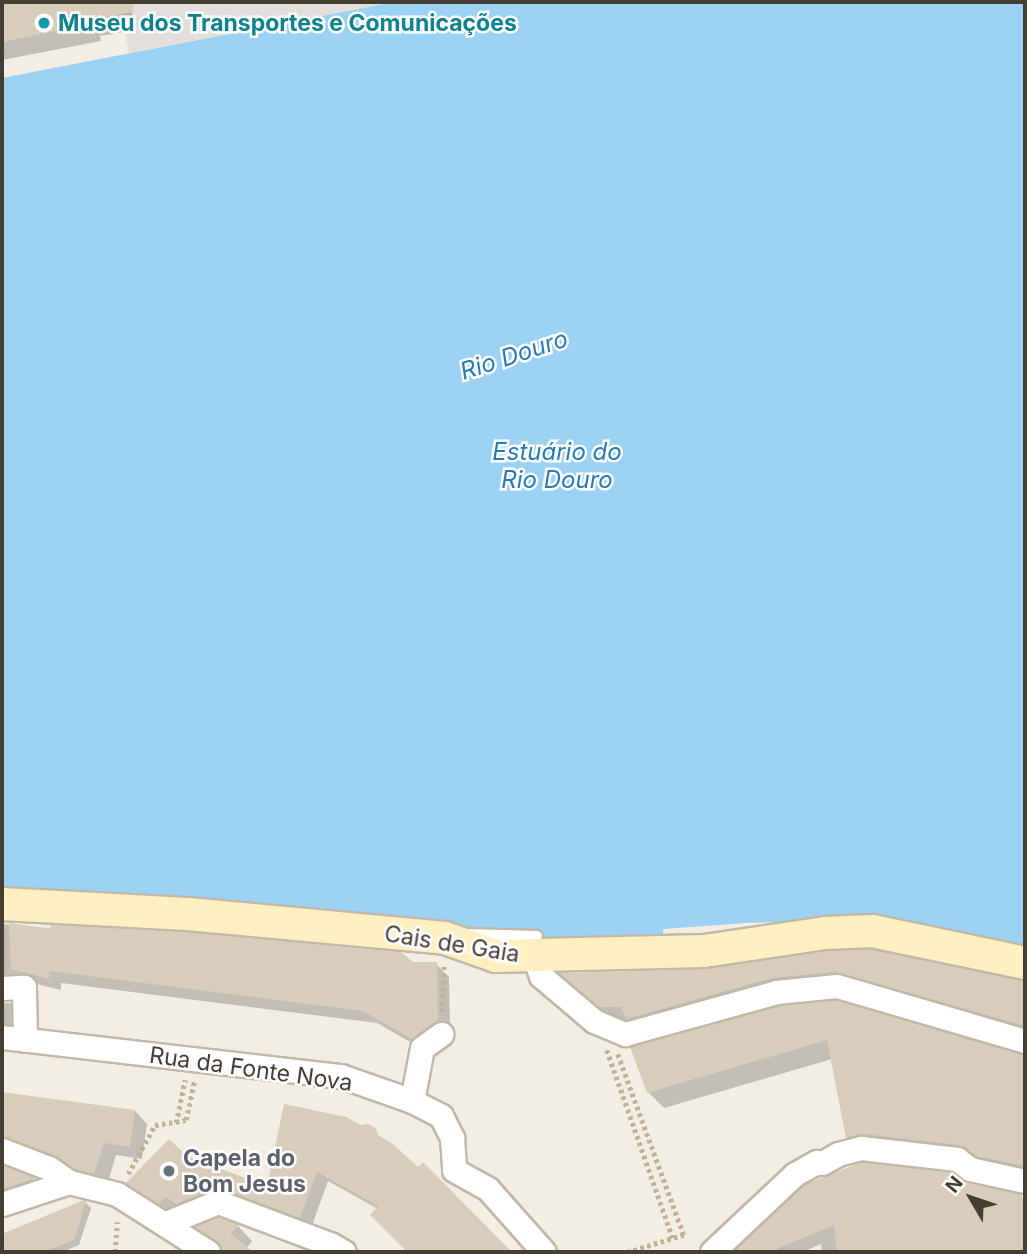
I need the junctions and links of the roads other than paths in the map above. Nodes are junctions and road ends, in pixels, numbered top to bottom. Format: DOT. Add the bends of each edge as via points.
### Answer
graph roads {
  1 [pos="2,904"];
  2 [pos="535,946"];
  3 [pos="1025,963"];
  4 [pos="2,988"];
  5 [pos="441,1034"];
  6 [pos="2,1037"];
  7 [pos="25,1040"];
  8 [pos="1025,1041"];
  9 [pos="412,1101"];
  10 [pos="2,1150"];
  11 [pos="1025,1181"];
  12 [pos="69,1182"];
  13 [pos="2,1204"];
  14 [pos="166,1223"];
  15 [pos="208,1252"];
  16 [pos="344,1252"];
  17 [pos="544,1252"];
  18 [pos="712,1252"];
  1 -- 2 [label="main road, Cais de Gaia" via="188,914 450,940 496,956"];
  2 -- 3 [label="main road, Cais de Gaia" via="704,951 872,931"];
  2 -- 8 [label="street" via="541,976 594,1021 625,1034 776,992 837,986"];
  4 -- 7 [label="street" via="24,987"];
  5 -- 9 [label="street" via="422,1048"];
  6 -- 7 [label="street, Rua da Fonte Nova"];
  7 -- 9 [label="street, Rua da Fonte Nova" via="193,1064 341,1076"];
  9 -- 17 [label="street, Rua da Fonte Nova" via="441,1116 453,1139 454,1170 488,1189"];
  10 -- 12 [label="street" via="49,1168"];
  11 -- 18 [label="street" via="970,1169 957,1159 861,1148 795,1174"];
  12 -- 13 [label="street"];
  12 -- 14 [label="street" via="117,1194"];
  14 -- 15 [label="street"];
  14 -- 16 [label="street" via="218,1202"];
}
